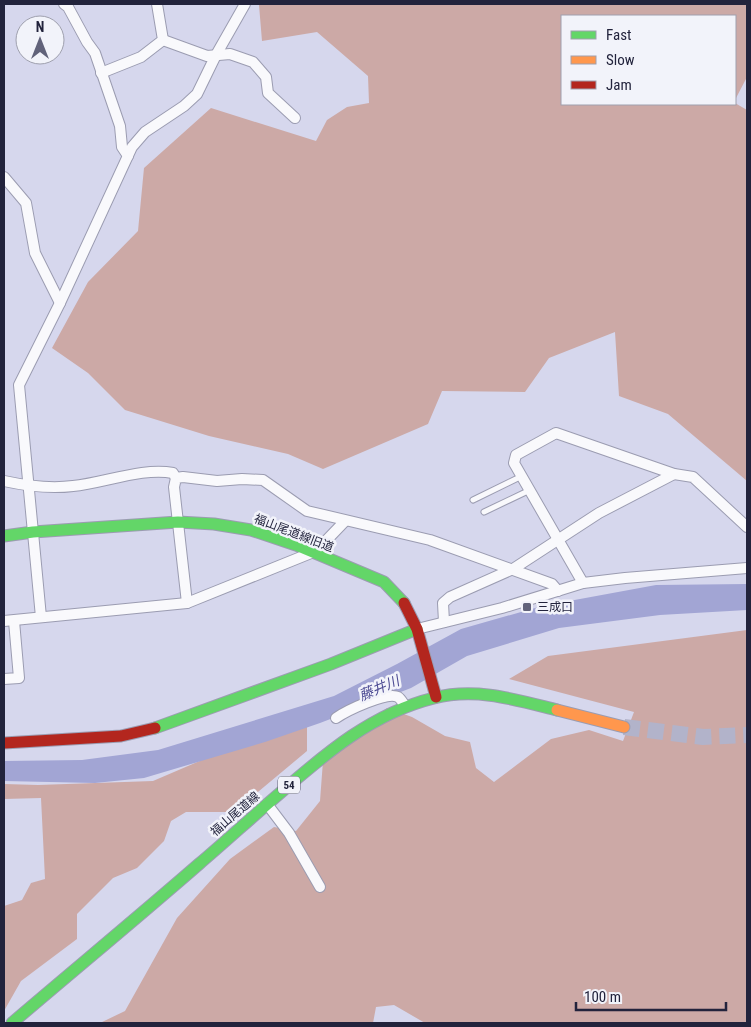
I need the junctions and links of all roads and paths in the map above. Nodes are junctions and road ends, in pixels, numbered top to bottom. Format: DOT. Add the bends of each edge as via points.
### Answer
graph roads {
  1 [pos="64,4"];
  2 [pos="157,4"];
  3 [pos="245,4"];
  4 [pos="163,40"];
  5 [pos="216,55"];
  6 [pos="101,73"];
  7 [pos="295,118"];
  8 [pos="128,156"];
  9 [pos="4,177"];
  10 [pos="60,303"];
  11 [pos="674,474"];
  12 [pos="522,476"];
  13 [pos="176,478"];
  14 [pos="4,481"];
  15 [pos="28,487"];
  16 [pos="530,490"];
  17 [pos="473,500"];
  18 [pos="484,512"];
  19 [pos="345,521"];
  20 [pos="178,522"];
  21 [pos="747,527"];
  22 [pos="33,532"];
  23 [pos="4,536"];
  24 [pos="558,541"];
  25 [pos="311,553"];
  26 [pos="747,568"];
  27 [pos="513,569"];
  28 [pos="583,583"];
  29 [pos="558,591"];
  30 [pos="187,603"];
  31 [pos="41,617"];
  32 [pos="9,621"];
  33 [pos="444,622"];
  34 [pos="419,634"];
  35 [pos="4,679"];
  36 [pos="436,697"];
  37 [pos="405,706"];
  38 [pos="336,718"];
  39 [pos="624,727"];
  40 [pos="4,743"];
  41 [pos="268,804"];
  42 [pos="320,886"];
  43 [pos="12,1023"];
  1 -- 6 [label="street" via="95,53"];
  2 -- 4 [label="street"];
  3 -- 5 [label="street"];
  4 -- 5 [label="street" via="207,56"];
  4 -- 6 [label="street" via="141,57"];
  5 -- 7 [label="street" via="230,54 253,62 266,77 268,93"];
  5 -- 8 [label="street" via="197,94 145,132"];
  6 -- 8 [label="street" via="120,126 122,148"];
  8 -- 10 [label="street"];
  9 -- 10 [label="street" via="26,203 35,253"];
  10 -- 15 [label="street" via="19,385"];
  11 -- 12 [label="street" via="556,433 516,455 514,463"];
  11 -- 21 [label="street" via="693,477"];
  11 -- 24 [label="street" via="599,513"];
  12 -- 16 [label="street"];
  12 -- 17 [label="lane"];
  13 -- 15 [label="street" via="173,473 166,472 72,486"];
  13 -- 19 [label="street" via="263,480 306,511"];
  13 -- 20 [label="street"];
  14 -- 15 [label="street"];
  15 -- 22 [label="street"];
  16 -- 18 [label="lane"];
  16 -- 24 [label="street"];
  19 -- 25 [label="street" via="320,548"];
  19 -- 27 [label="street" via="430,540"];
  20 -- 22 [label="street, 福山尾道線旧道"];
  20 -- 25 [label="street, 福山尾道線旧道" via="251,530"];
  20 -- 30 [label="street"];
  22 -- 23 [label="street, 福山尾道線旧道"];
  22 -- 31 [label="street"];
  24 -- 27 [label="street"];
  24 -- 28 [label="street"];
  25 -- 30 [label="street"];
  25 -- 34 [label="street, 福山尾道線旧道" via="384,582 403,600"];
  26 -- 28 [label="street"];
  27 -- 29 [label="street" via="552,584"];
  27 -- 33 [label="street" via="450,597 443,604"];
  28 -- 29 [label="street"];
  29 -- 33 [label="street"];
  30 -- 31 [label="street"];
  31 -- 32 [label="street"];
  32 -- 35 [label="street" via="19,678"];
  33 -- 34 [label="street"];
  34 -- 36 [label="street, 福山尾道線旧道"];
  34 -- 40 [label="street" via="161,727 121,736"];
  36 -- 37 [label="street, 福山尾道線 / 54"];
  36 -- 39 [label="street, 福山尾道線 / 54" via="484,694"];
  37 -- 38 [label="street" via="399,697 391,695 352,708"];
  37 -- 41 [label="street, 福山尾道線 / 54" via="367,725 326,754"];
  41 -- 42 [label="street"];
  41 -- 43 [label="street, 福山尾道線 / 54"];
}
